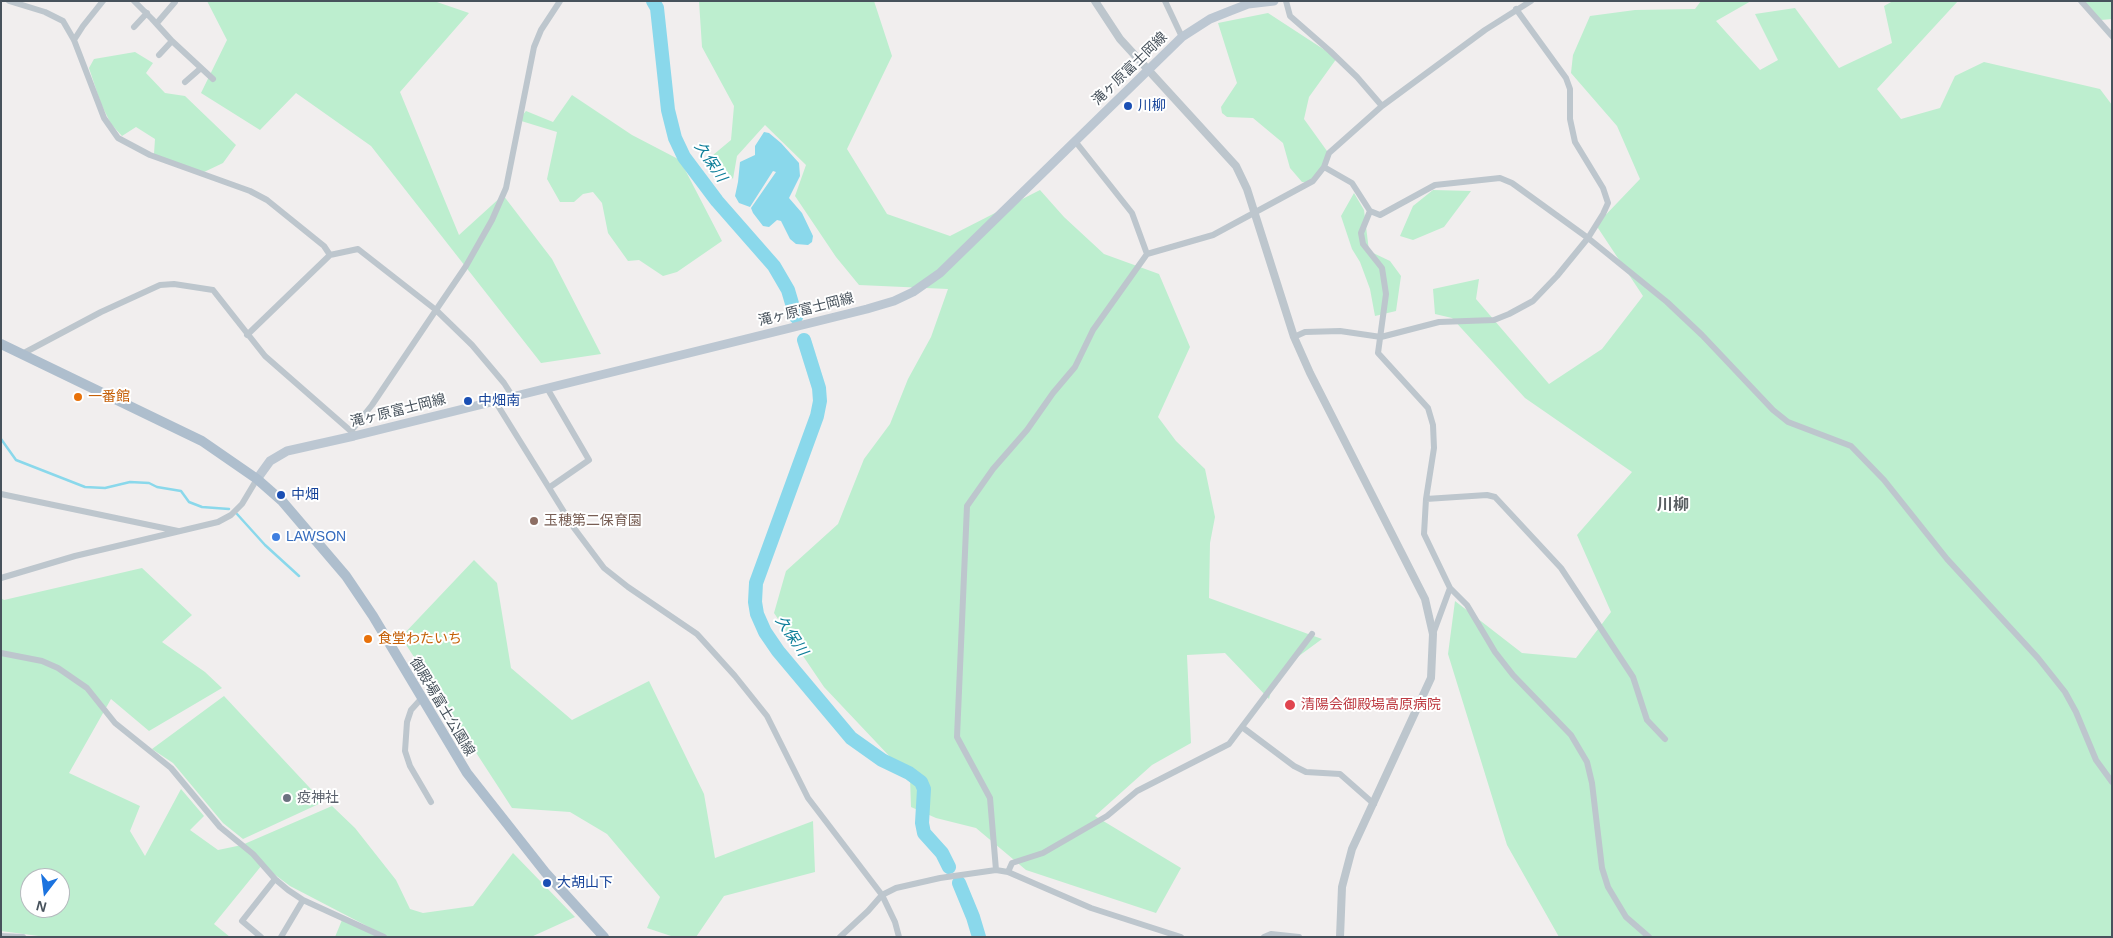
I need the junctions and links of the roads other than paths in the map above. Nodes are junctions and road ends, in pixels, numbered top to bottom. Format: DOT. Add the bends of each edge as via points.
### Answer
graph roads {
  1 [pos="9,1"];
  2 [pos="103,1"];
  3 [pos="134,1"];
  4 [pos="560,1"];
  5 [pos="1095,1"];
  6 [pos="1165,1"];
  7 [pos="1274,1"];
  8 [pos="1286,1"];
  9 [pos="1531,1"];
  10 [pos="2081,1"];
  11 [pos="175,2"];
  12 [pos="1516,9"];
  13 [pos="147,13"];
  14 [pos="156,23"];
  15 [pos="134,27"];
  16 [pos="2112,36"];
  17 [pos="1182,37"];
  18 [pos="74,40"];
  19 [pos="172,41"];
  20 [pos="159,55"];
  21 [pos="201,68"];
  22 [pos="1149,70"];
  23 [pos="214,79"];
  24 [pos="185,82"];
  25 [pos="1382,106"];
  26 [pos="1075,141"];
  27 [pos="1324,167"];
  28 [pos="1370,211"];
  29 [pos="1255,214"];
  30 [pos="1588,238"];
  31 [pos="1147,254"];
  32 [pos="330,255"];
  33 [pos="436,310"];
  34 [pos="247,335"];
  35 [pos="1381,336"];
  36 [pos="1294,337"];
  37 [pos="1,344"];
  38 [pos="22,354"];
  39 [pos="547,388"];
  40 [pos="513,397"];
  41 [pos="495,401"];
  42 [pos="353,433"];
  43 [pos="257,479"];
  44 [pos="550,487"];
  45 [pos="1,494"];
  46 [pos="1426,499"];
  47 [pos="182,532"];
  48 [pos="1,578"];
  49 [pos="1450,588"];
  50 [pos="1312,634"];
  51 [pos="1433,634"];
  52 [pos="1,653"];
  53 [pos="421,699"];
  54 [pos="1242,727"];
  55 [pos="1665,739"];
  56 [pos="2112,782"];
  57 [pos="431,802"];
  58 [pos="1374,804"];
  59 [pos="996,870"];
  60 [pos="1008,872"];
  61 [pos="275,879"];
  62 [pos="882,895"];
  63 [pos="303,900"];
  64 [pos="1,936"];
  65 [pos="23,937"];
  66 [pos="261,937"];
  67 [pos="281,937"];
  68 [pos="384,937"];
  69 [pos="604,937"];
  70 [pos="840,937"];
  71 [pos="899,937"];
  72 [pos="1181,937"];
  73 [pos="1264,937"];
  74 [pos="1299,937"];
  75 [pos="1340,937"];
  76 [pos="1649,937"];
  1 -- 18 [label="street" via="63,21"];
  2 -- 18 [label="street"];
  3 -- 13 [label="street"];
  4 -- 33 [label="street" via="534,47 506,188 466,266"];
  5 -- 22 [label="street" via="1120,39"];
  6 -- 17 [label="street"];
  7 -- 17 [label="main road, 滝ヶ原富士岡線" via="1230,10"];
  8 -- 25 [label="street" via="1290,16 1350,71"];
  9 -- 12 [label="street"];
  10 -- 16 [label="street"];
  11 -- 14 [label="street"];
  12 -- 25 [label="street"];
  12 -- 30 [label="street" via="1566,78 1575,142 1603,188 1608,203"];
  13 -- 14 [label="street"];
  13 -- 15 [label="street"];
  14 -- 19 [label="street"];
  17 -- 22 [label="main road, 滝ヶ原富士岡線"];
  18 -- 32 [label="street" via="104,118 118,138 150,155 267,200 324,246"];
  19 -- 20 [label="street"];
  19 -- 21 [label="street"];
  21 -- 23 [label="street"];
  21 -- 24 [label="street"];
  22 -- 26 [label="main road, 滝ヶ原富士岡線"];
  22 -- 29 [label="street" via="1236,166"];
  25 -- 27 [label="street" via="1329,153"];
  26 -- 31 [label="street" via="1132,213"];
  26 -- 39 [label="main road, 滝ヶ原富士岡線" via="940,273 913,292 868,309"];
  27 -- 28 [label="street" via="1352,183"];
  27 -- 29 [label="street" via="1313,181"];
  28 -- 30 [label="street" via="1380,215 1435,185 1500,178"];
  28 -- 35 [label="street" via="1361,233 1363,244 1382,268 1386,294"];
  29 -- 31 [label="street" via="1213,235"];
  29 -- 36 [label="street"];
  30 -- 35 [label="street" via="1533,301 1509,314 1494,320 1439,322"];
  30 -- 56 [label="street" via="1667,302 1781,416 1803,429 1851,446 1884,480 1947,559 2060,685 2076,712 2096,760"];
  31 -- 59 [label="street" via="1093,330 1075,366 967,506 957,737 990,798"];
  32 -- 33 [label="street" via="358,248"];
  32 -- 34 [label="street"];
  33 -- 40 [label="street" via="472,345"];
  33 -- 42 [label="street"];
  34 -- 38 [label="street" via="213,290 160,285"];
  34 -- 42 [label="street" via="265,356"];
  35 -- 36 [label="street" via="1340,331 1306,332"];
  35 -- 46 [label="street" via="1378,353 1428,408 1431,416 1434,448"];
  36 -- 51 [label="street" via="1425,599"];
  37 -- 38 [label="main road, 御殿場富士公園線"];
  38 -- 43 [label="main road, 御殿場富士公園線" via="202,441"];
  39 -- 40 [label="main road, 滝ヶ原富士岡線"];
  39 -- 44 [label="street" via="589,460"];
  40 -- 41 [label="main road, 滝ヶ原富士岡線"];
  41 -- 42 [label="main road, 滝ヶ原富士岡線"];
  41 -- 44 [label="street"];
  42 -- 43 [label="main road, 滝ヶ原富士岡線" via="287,451 270,461"];
  43 -- 47 [label="street" via="231,515"];
  43 -- 53 [label="main road, 御殿場富士公園線" via="282,501 346,576"];
  44 -- 62 [label="street" via="574,528 604,568 697,634 753,698 774,729 808,798"];
  45 -- 47 [label="street"];
  46 -- 49 [label="street" via="1424,534"];
  46 -- 55 [label="street" via="1495,497 1562,568 1633,677 1647,720"];
  47 -- 48 [label="street" via="75,556"];
  49 -- 51 [label="street"];
  49 -- 76 [label="street" via="1468,605 1513,676 1571,735 1587,762 1602,868 1608,887 1626,917"];
  50 -- 54 [label="street"];
  51 -- 58 [label="street" via="1431,678"];
  52 -- 61 [label="street" via="42,661 87,688 115,723 171,768 220,827 253,854"];
  53 -- 57 [label="street" via="406,722 405,751"];
  53 -- 69 [label="main road, 御殿場富士公園線" via="466,773 545,872"];
  54 -- 58 [label="street" via="1306,772 1340,774"];
  54 -- 60 [label="street" via="1229,744 1138,791 1107,816 1044,853 1012,863"];
  58 -- 75 [label="street" via="1352,849 1342,887"];
  59 -- 60 [label="street"];
  59 -- 62 [label="street" via="940,878 896,888"];
  60 -- 72 [label="street" via="1091,908"];
  61 -- 63 [label="street"];
  61 -- 66 [label="street" via="242,921"];
  62 -- 70 [label="street"];
  62 -- 71 [label="street"];
  63 -- 67 [label="street"];
  63 -- 68 [label="street"];
  64 -- 65 [label="street"];
  73 -- 74 [label="street" via="1272,934"];
}
